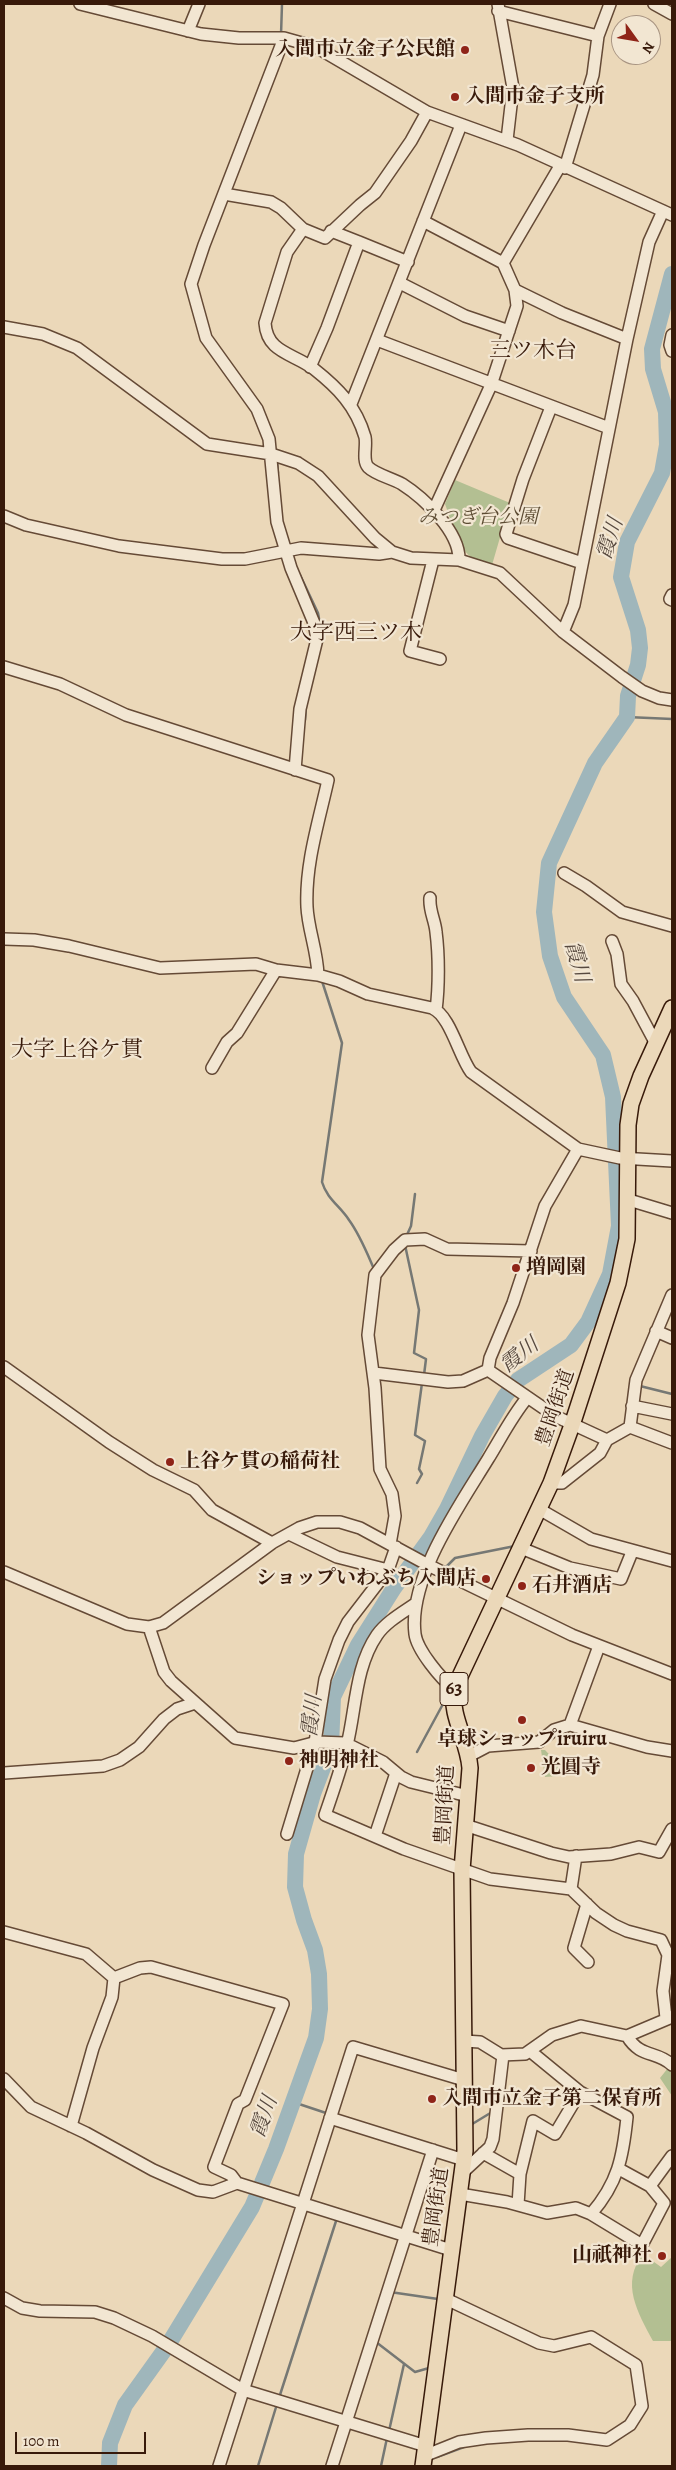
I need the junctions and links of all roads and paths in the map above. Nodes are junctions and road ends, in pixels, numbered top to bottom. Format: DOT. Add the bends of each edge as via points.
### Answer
graph roads {
  1 [pos="80,4"];
  2 [pos="199,4"];
  3 [pos="610,4"];
  4 [pos="658,5"];
  5 [pos="498,7"];
  6 [pos="672,14"];
  7 [pos="188,32"];
  8 [pos="598,36"];
  9 [pos="284,38"];
  10 [pos="427,112"];
  11 [pos="461,125"];
  12 [pos="507,140"];
  13 [pos="563,167"];
  14 [pos="224,194"];
  15 [pos="669,213"];
  16 [pos="424,221"];
  17 [pos="303,229"];
  18 [pos="331,231"];
  19 [pos="359,242"];
  20 [pos="408,262"];
  21 [pos="503,263"];
  22 [pos="400,283"];
  23 [pos="515,290"];
  24 [pos="4,327"];
  25 [pos="509,332"];
  26 [pos="672,336"];
  27 [pos="627,339"];
  28 [pos="377,340"];
  29 [pos="672,351"];
  30 [pos="310,366"];
  31 [pos="491,385"];
  32 [pos="351,404"];
  33 [pos="551,407"];
  34 [pos="609,428"];
  35 [pos="271,454"];
  36 [pos="434,510"];
  37 [pos="4,516"];
  38 [pos="285,550"];
  39 [pos="392,552"];
  40 [pos="433,560"];
  41 [pos="459,560"];
  42 [pos="582,563"];
  43 [pos="672,595"];
  44 [pos="672,600"];
  45 [pos="564,632"];
  46 [pos="440,659"];
  47 [pos="4,667"];
  48 [pos="672,700"];
  49 [pos="295,770"];
  50 [pos="564,873"];
  51 [pos="430,898"];
  52 [pos="672,926"];
  53 [pos="4,939"];
  54 [pos="612,941"];
  55 [pos="276,970"];
  56 [pos="318,976"];
  57 [pos="672,1008"];
  58 [pos="436,1010"];
  59 [pos="656,1044"];
  60 [pos="212,1068"];
  61 [pos="578,1149"];
  62 [pos="624,1158"];
  63 [pos="672,1161"];
  64 [pos="629,1200"];
  65 [pos="672,1214"];
  66 [pos="531,1251"];
  67 [pos="672,1295"];
  68 [pos="656,1331"];
  69 [pos="672,1338"];
  70 [pos="4,1367"];
  71 [pos="488,1370"];
  72 [pos="374,1373"];
  73 [pos="527,1398"];
  74 [pos="632,1406"];
  75 [pos="672,1414"];
  76 [pos="572,1425"];
  77 [pos="630,1427"];
  78 [pos="608,1440"];
  79 [pos="672,1443"];
  80 [pos="551,1483"];
  81 [pos="539,1509"];
  82 [pos="289,1534"];
  83 [pos="272,1543"];
  84 [pos="397,1548"];
  85 [pos="521,1548"];
  86 [pos="632,1552"];
  87 [pos="672,1561"];
  88 [pos="428,1565"];
  89 [pos="388,1570"];
  90 [pos="4,1572"];
  91 [pos="496,1599"];
  92 [pos="416,1604"];
  93 [pos="149,1627"];
  94 [pos="600,1646"];
  95 [pos="672,1674"];
  96 [pos="454,1688"];
  97 [pos="195,1703"];
  98 [pos="570,1725"];
  99 [pos="316,1742"];
  100 [pos="346,1744"];
  101 [pos="672,1751"];
  102 [pos="469,1756"];
  103 [pos="4,1773"];
  104 [pos="396,1773"];
  105 [pos="468,1796"];
  106 [pos="465,1826"];
  107 [pos="672,1830"];
  108 [pos="287,1834"];
  109 [pos="375,1836"];
  110 [pos="576,1856"];
  111 [pos="462,1870"];
  112 [pos="571,1889"];
  113 [pos="587,1904"];
  114 [pos="4,1932"];
  115 [pos="588,1962"];
  116 [pos="114,1978"];
  117 [pos="669,2018"];
  118 [pos="627,2036"];
  119 [pos="464,2041"];
  120 [pos="530,2052"];
  121 [pos="503,2055"];
  122 [pos="672,2065"];
  123 [pos="4,2079"];
  124 [pos="464,2080"];
  125 [pos="580,2092"];
  126 [pos="330,2118"];
  127 [pos="71,2126"];
  128 [pos="433,2150"];
  129 [pos="483,2153"];
  130 [pos="672,2156"];
  131 [pos="463,2166"];
  132 [pos="619,2169"];
  133 [pos="520,2174"];
  134 [pos="240,2184"];
  135 [pos="650,2186"];
  136 [pos="460,2194"];
  137 [pos="302,2203"];
  138 [pos="518,2205"];
  139 [pos="592,2214"];
  140 [pos="405,2234"];
  141 [pos="451,2250"];
  142 [pos="4,2298"];
  143 [pos="444,2298"];
  144 [pos="244,2390"];
  145 [pos="346,2421"];
  146 [pos="424,2456"];
  147 [pos="219,2466"];
  148 [pos="332,2466"];
  1 -- 7 [label="street"];
  2 -- 7 [label="street"];
  3 -- 8 [label="street"];
  4 -- 6 [label="street"];
  5 -- 8 [label="street"];
  5 -- 12 [label="street" via="513,88"];
  7 -- 9 [label="street" via="219,37"];
  8 -- 13 [label="street" via="593,75"];
  9 -- 10 [label="street" via="328,53"];
  9 -- 14 [label="street"];
  10 -- 11 [label="street"];
  10 -- 18 [label="street" via="375,193"];
  11 -- 12 [label="street"];
  11 -- 16 [label="street"];
  12 -- 13 [label="street"];
  13 -- 15 [label="street"];
  13 -- 21 [label="street"];
  14 -- 17 [label="street" via="271,202"];
  14 -- 35 [label="street" via="196,267 192,284 194,298 206,338 264,424"];
  15 -- 27 [label="street" via="649,242"];
  16 -- 20 [label="street"];
  16 -- 21 [label="street"];
  17 -- 18 [label="street" via="325,238"];
  17 -- 30 [label="street" via="287,252 265,323 265,334 270,344"];
  18 -- 19 [label="street"];
  19 -- 20 [label="street"];
  19 -- 30 [label="street"];
  20 -- 22 [label="street"];
  21 -- 23 [label="street"];
  22 -- 25 [label="street" via="465,316"];
  22 -- 28 [label="street"];
  23 -- 25 [label="street" via="516,306"];
  23 -- 27 [label="street"];
  24 -- 35 [label="street" via="43,334 77,348 206,444"];
  25 -- 31 [label="street"];
  26 -- 29 [label="street"];
  27 -- 34 [label="street"];
  28 -- 31 [label="street"];
  28 -- 32 [label="street"];
  30 -- 32 [label="street" via="338,388"];
  31 -- 33 [label="street"];
  31 -- 36 [label="street"];
  32 -- 36 [label="street" via="366,439 365,462 369,468 403,484"];
  33 -- 34 [label="street"];
  33 -- 42 [label="street" via="506,534 508,538"];
  34 -- 42 [label="street"];
  35 -- 38 [label="street" via="278,522"];
  35 -- 39 [label="street" via="298,463 318,476"];
  36 -- 41 [label="street" via="454,536 460,551"];
  37 -- 38 [label="street" via="119,546 184,555 233,560"];
  38 -- 39 [label="street"];
  38 -- 49 [label="street" via="314,623 316,639 300,709"];
  39 -- 40 [label="street"];
  40 -- 41 [label="street"];
  40 -- 46 [label="street" via="410,651"];
  41 -- 45 [label="street" via="500,573"];
  42 -- 45 [label="street" via="574,605"];
  43 -- 44 [label="street"];
  45 -- 48 [label="street" via="642,691"];
  47 -- 49 [label="street" via="60,684 126,715"];
  49 -- 56 [label="street" via="328,780 306,888 307,910 318,957"];
  50 -- 52 [label="street" via="622,912"];
  51 -- 58 [label="street" via="429,909 437,945 439,992"];
  53 -- 55 [label="street" via="54,943 160,968 246,963"];
  54 -- 59 [label="street" via="621,984"];
  55 -- 56 [label="street"];
  55 -- 60 [label="street"];
  56 -- 58 [label="street" via="368,994"];
  57 -- 59 [label="main road, 豊岡街道 / 63"];
  58 -- 61 [label="street" via="446,1023 470,1072"];
  59 -- 62 [label="main road, 豊岡街道 / 63" via="631,1104"];
  61 -- 62 [label="street"];
  61 -- 66 [label="street" via="545,1206"];
  62 -- 63 [label="street"];
  62 -- 64 [label="main road, 豊岡街道 / 63"];
  64 -- 65 [label="street"];
  64 -- 76 [label="main road, 豊岡街道 / 63" via="627,1239 618,1283"];
  66 -- 71 [label="street"];
  66 -- 72 [label="street" via="447,1249 425,1239 405,1240 375,1275 368,1335"];
  67 -- 68 [label="street"];
  68 -- 69 [label="street"];
  68 -- 74 [label="street" via="636,1380"];
  70 -- 83 [label="street" via="109,1442 153,1470 194,1490 212,1510"];
  71 -- 72 [label="street" via="463,1381 448,1382"];
  71 -- 73 [label="street"];
  72 -- 84 [label="street" via="379,1462 392,1494"];
  73 -- 76 [label="street"];
  73 -- 88 [label="street" via="436,1544"];
  74 -- 75 [label="street"];
  74 -- 77 [label="street"];
  76 -- 78 [label="street"];
  76 -- 80 [label="main road, 豊岡街道 / 63"];
  77 -- 78 [label="street"];
  77 -- 79 [label="street"];
  78 -- 80 [label="street" via="600,1454 562,1483"];
  80 -- 81 [label="main road, 豊岡街道 / 63"];
  81 -- 85 [label="main road, 豊岡街道 / 63"];
  81 -- 86 [label="street" via="591,1539"];
  82 -- 83 [label="street"];
  82 -- 84 [label="street" via="316,1522 340,1522 360,1528"];
  82 -- 89 [label="street" via="337,1557"];
  83 -- 93 [label="street" via="171,1619"];
  84 -- 88 [label="street"];
  84 -- 89 [label="street"];
  85 -- 86 [label="street" via="570,1568 621,1579"];
  85 -- 91 [label="main road, 豊岡街道 / 63"];
  86 -- 87 [label="street"];
  88 -- 91 [label="street"];
  88 -- 92 [label="street"];
  89 -- 99 [label="street" via="348,1622 339,1640 325,1679"];
  90 -- 93 [label="street" via="128,1624"];
  91 -- 94 [label="street"];
  91 -- 96 [label="main road, 豊岡街道 / 63"];
  92 -- 96 [label="street" via="414,1625 418,1646 446,1683"];
  92 -- 100 [label="street" via="389,1622 368,1650"];
  93 -- 97 [label="street" via="164,1672"];
  94 -- 95 [label="street"];
  94 -- 98 [label="street"];
  96 -- 102 [label="main road, 豊岡街道 / 63" via="453,1705"];
  97 -- 99 [label="street" via="235,1738 294,1748"];
  97 -- 103 [label="street" via="177,1709 120,1760 102,1766"];
  98 -- 101 [label="street"];
  98 -- 102 [label="street" via="554,1730 539,1742 488,1746"];
  99 -- 100 [label="street"];
  99 -- 108 [label="street"];
  100 -- 104 [label="street" via="383,1762"];
  100 -- 109 [label="street" via="325,1815"];
  102 -- 105 [label="main road, 豊岡街道 / 63"];
  104 -- 105 [label="street" via="411,1782"];
  104 -- 109 [label="street"];
  105 -- 106 [label="main road, 豊岡街道 / 63"];
  106 -- 110 [label="street" via="551,1853"];
  106 -- 111 [label="main road, 豊岡街道 / 63"];
  107 -- 110 [label="street" via="659,1852 639,1847 610,1854"];
  109 -- 111 [label="street"];
  110 -- 112 [label="street"];
  111 -- 112 [label="street" via="490,1880"];
  111 -- 119 [label="main road, 豊岡街道 / 63"];
  112 -- 113 [label="street"];
  113 -- 115 [label="street" via="574,1948"];
  113 -- 117 [label="street" via="627,1932 661,1940 668,1955 663,1992"];
  114 -- 116 [label="street" via="86,1954"];
  116 -- 127 [label="street" via="112,1996"];
  116 -- 134 [label="street" via="151,1967 283,2004 214,2167"];
  117 -- 118 [label="street"];
  118 -- 120 [label="street" via="581,2026 552,2035"];
  118 -- 122 [label="street" via="633,2047"];
  119 -- 121 [label="street" via="480,2042"];
  119 -- 124 [label="main road, 豊岡街道 / 63"];
  120 -- 121 [label="street"];
  120 -- 125 [label="street"];
  121 -- 129 [label="street" via="493,2138"];
  123 -- 127 [label="street" via="31,2107"];
  124 -- 126 [label="street" via="353,2046"];
  124 -- 131 [label="main road, 豊岡街道 / 63"];
  125 -- 132 [label="street" via="627,2118"];
  125 -- 133 [label="street" via="555,2134 533,2121"];
  126 -- 128 [label="street"];
  126 -- 137 [label="street"];
  127 -- 134 [label="street" via="198,2190 213,2192"];
  128 -- 131 [label="street"];
  128 -- 140 [label="street"];
  129 -- 131 [label="street"];
  129 -- 133 [label="street"];
  130 -- 135 [label="street"];
  131 -- 136 [label="main road, 豊岡街道 / 63"];
  132 -- 135 [label="street"];
  132 -- 139 [label="street"];
  133 -- 138 [label="street"];
  134 -- 137 [label="street"];
  135 -- 139 [label="street" via="662,2198 664,2207 642,2245"];
  136 -- 138 [label="street"];
  136 -- 141 [label="main road, 豊岡街道 / 63"];
  137 -- 140 [label="street"];
  137 -- 144 [label="street"];
  138 -- 139 [label="street" via="547,2213 576,2208"];
  140 -- 141 [label="street"];
  140 -- 145 [label="street"];
  141 -- 143 [label="main road, 豊岡街道 / 63"];
  142 -- 144 [label="street" via="22,2308 95,2312 134,2326"];
  143 -- 146 [label="main road, 豊岡街道 / 63"];
  143 -- 146 [label="street" via="539,2343 554,2346 591,2337 636,2365 642,2406 630,2425 607,2440 568,2435 459,2442"];
  144 -- 145 [label="street"];
  144 -- 147 [label="street"];
  145 -- 146 [label="street"];
  145 -- 148 [label="street"];
}
